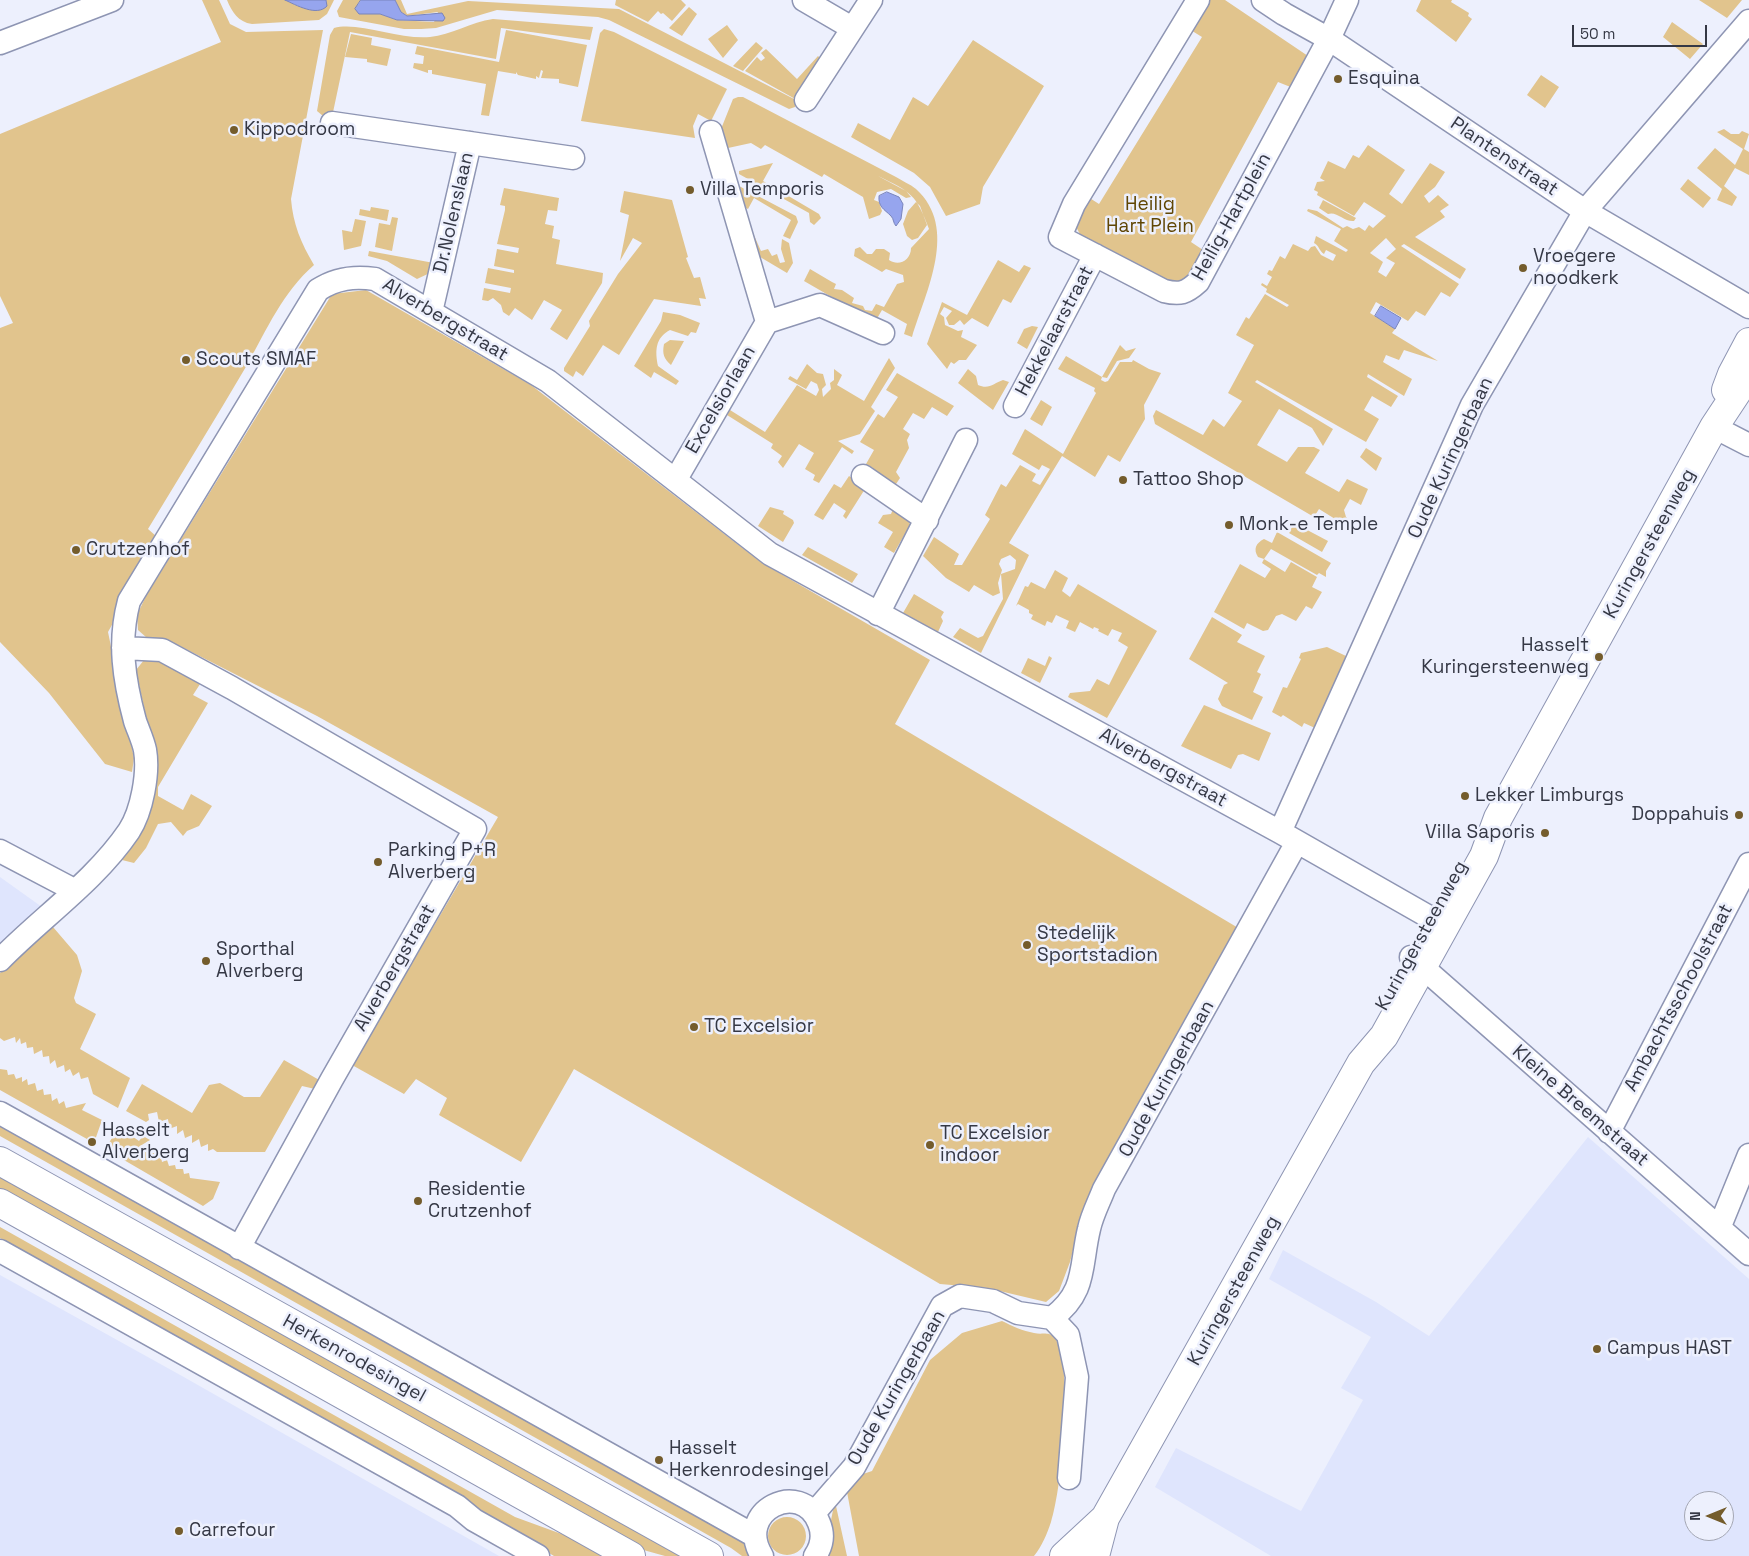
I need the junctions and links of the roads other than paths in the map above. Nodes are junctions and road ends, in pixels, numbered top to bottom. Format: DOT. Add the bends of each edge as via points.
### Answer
graph roads {
  1 [pos="112,0"];
  2 [pos="804,0"];
  3 [pos="871,0"];
  4 [pos="1198,0"];
  5 [pos="1263,0"];
  6 [pos="1347,0"];
  7 [pos="1749,21"];
  8 [pos="852,28"];
  9 [pos="1330,38"];
  10 [pos="0,43"];
  11 [pos="806,100"];
  12 [pos="332,123"];
  13 [pos="711,132"];
  14 [pos="470,144"];
  15 [pos="573,158"];
  16 [pos="1586,211"];
  17 [pos="1095,255"];
  18 [pos="1749,307"];
  19 [pos="431,312"];
  20 [pos="767,322"];
  21 [pos="883,333"];
  22 [pos="1749,342"];
  23 [pos="1749,374"];
  24 [pos="1015,406"];
  25 [pos="1714,428"];
  26 [pos="966,440"];
  27 [pos="1749,445"];
  28 [pos="863,476"];
  29 [pos="676,479"];
  30 [pos="926,520"];
  31 [pos="878,614"];
  32 [pos="123,648"];
  33 [pos="1289,837"];
  34 [pos="0,852"];
  35 [pos="1749,864"];
  36 [pos="74,890"];
  37 [pos="1439,922"];
  38 [pos="0,960"];
  39 [pos="1417,962"];
  40 [pos="0,1114"];
  41 [pos="1609,1132"];
  42 [pos="1749,1155"];
  43 [pos="0,1161"];
  44 [pos="0,1203"];
  45 [pos="1720,1226"];
  46 [pos="239,1248"];
  47 [pos="0,1251"];
  48 [pos="1749,1254"];
  49 [pos="1052,1318"];
  50 [pos="1069,1478"];
  51 [pos="701,1506"];
  52 [pos="763,1512"];
  53 [pos="815,1512"];
  54 [pos="1105,1518"];
  55 [pos="759,1546"];
  56 [pos="538,1556"];
  57 [pos="632,1556"];
  58 [pos="709,1556"];
  59 [pos="815,1556"];
  60 [pos="1064,1556"];
  61 [pos="1095,1556"];
  1 -- 10 [label="street"];
  2 -- 8 [label="street"];
  3 -- 8 [label="street"];
  4 -- 17 [label="street, Heilig-Hartplein" via="1074,204 1060,237"];
  5 -- 9 [label="street, Plantenstraat"];
  6 -- 9 [label="street, Heilig-Hartplein"];
  7 -- 16 [label="street, Oude Kuringerbaan"];
  8 -- 11 [label="street"];
  9 -- 16 [label="street, Plantenstraat"];
  9 -- 17 [label="street, Heilig-Hartplein" via="1198,282 1187,292 1164,291"];
  12 -- 14 [label="street, Dr.Nolenslaan"];
  13 -- 20 [label="street"];
  14 -- 15 [label="street, Dr.Nolenslaan"];
  14 -- 19 [label="street, Dr.Nolenslaan"];
  16 -- 18 [label="street, Plantenstraat"];
  16 -- 33 [label="street, Oude Kuringerbaan" via="1472,405"];
  17 -- 24 [label="street, Hekkelaarstraat"];
  19 -- 29 [label="street, Alverbergstraat" via="548,381"];
  19 -- 32 [label="street, Alverbergstraat" via="375,278 354,276 330,282 318,290 129,601 122,626"];
  20 -- 21 [label="street" via="820,305"];
  20 -- 29 [label="street, Excelsiorlaan"];
  22 -- 25 [label="main road, Kuringersteenweg" via="1732,374"];
  23 -- 25 [label="main road, Kuringersteenweg"];
  25 -- 27 [label="street"];
  25 -- 37 [label="main road, Kuringersteenweg" via="1498,818 1484,856"];
  26 -- 30 [label="street"];
  28 -- 30 [label="street"];
  29 -- 31 [label="street, Alverbergstraat" via="770,554"];
  30 -- 31 [label="street"];
  31 -- 33 [label="street, Alverbergstraat"];
  32 -- 36 [label="street, Alverbergstraat" via="126,683 145,751 145,777 140,802 130,829"];
  32 -- 46 [label="street, Alverbergstraat" via="162,650 475,829"];
  33 -- 37 [label="street, Alverbergstraat"];
  33 -- 49 [label="street, Oude Kuringerbaan" via="1104,1189 1089,1228 1086,1257 1074,1296"];
  34 -- 36 [label="street"];
  35 -- 41 [label="street, Ambachtsschoolstraat"];
  36 -- 38 [label="street, Alverbergstraat"];
  37 -- 39 [label="main road, Kuringersteenweg"];
  39 -- 41 [label="street, Kleine Breemstraat"];
  39 -- 54 [label="main road, Kuringersteenweg" via="1384,1036 1361,1063"];
  40 -- 46 [label="street"];
  41 -- 45 [label="street, Kleine Breemstraat"];
  42 -- 45 [label="street"];
  43 -- 58 [label="main road, Herkenrodesingel"];
  44 -- 57 [label="main road, Herkenrodesingel"];
  45 -- 48 [label="street, Kleine Breemstraat"];
  46 -- 51 [label="street"];
  47 -- 56 [label="street" via="457,1506 474,1520"];
  49 -- 50 [label="street" via="1068,1335 1077,1377"];
  49 -- 53 [label="street, Oude Kuringerbaan" via="1018,1313 993,1301 960,1296 942,1306 854,1466"];
  51 -- 52 [label="street" via="744,1515"];
  51 -- 55 [label="street"];
  52 -- 53 [label="street" via="786,1501 798,1502"];
  52 -- 55 [label="street" via="756,1525"];
  53 -- 59 [label="street" via="822,1530"];
  54 -- 60 [label="main road, Kuringersteenweg"];
  54 -- 61 [label="main road, Kuringersteenweg"];
}
